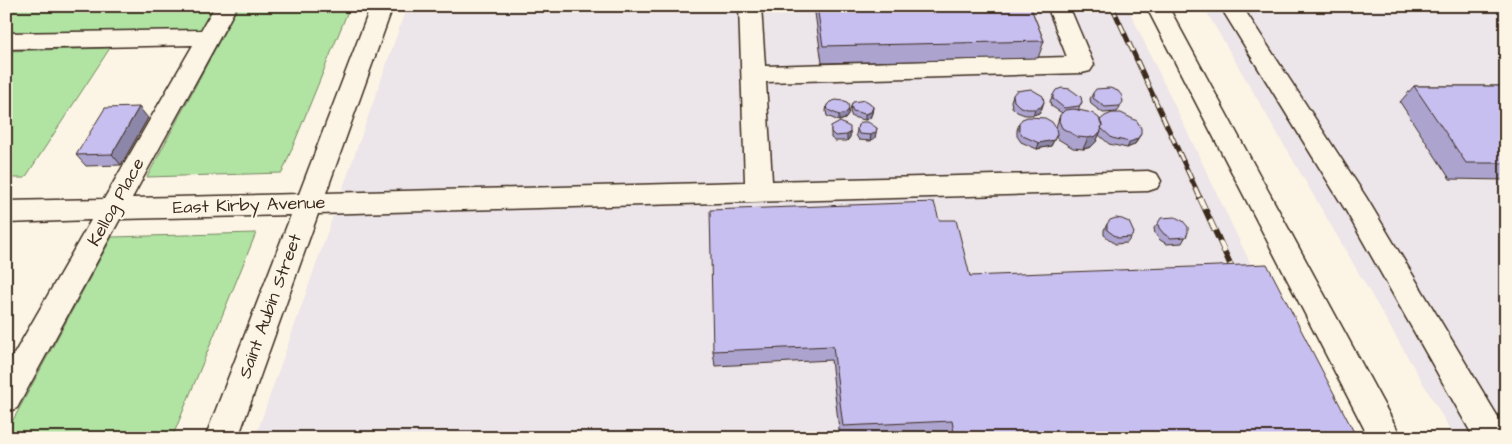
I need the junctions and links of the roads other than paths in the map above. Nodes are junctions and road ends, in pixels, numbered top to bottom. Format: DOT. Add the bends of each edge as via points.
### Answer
graph roads {
  1 [pos="226,6"];
  2 [pos="382,6"];
  3 [pos="750,6"];
  4 [pos="1058,6"];
  5 [pos="1157,6"];
  6 [pos="1230,6"];
  7 [pos="208,37"];
  8 [pos="6,41"];
  9 [pos="753,74"];
  10 [pos="1148,181"];
  11 [pos="759,191"];
  12 [pos="308,203"];
  13 [pos="112,209"];
  14 [pos="6,212"];
  15 [pos="6,398"];
  16 [pos="221,438"];
  17 [pos="1386,438"];
  18 [pos="1492,438"];
  1 -- 7 [label="street, Kellog Place"];
  2 -- 12 [label="street, Saint Aubin Street"];
  3 -- 9 [label="street"];
  4 -- 9 [label="street" via="1082,65"];
  5 -- 17 [label="street"];
  6 -- 18 [label="street" via="1356,204"];
  7 -- 8 [label="street"];
  7 -- 13 [label="street, Kellog Place"];
  9 -- 11 [label="street"];
  10 -- 11 [label="street, East Kirby Avenue"];
  11 -- 12 [label="street, East Kirby Avenue"];
  12 -- 13 [label="street, East Kirby Avenue"];
  12 -- 16 [label="street, Saint Aubin Street"];
  13 -- 14 [label="street, East Kirby Avenue"];
  13 -- 15 [label="street, Kellog Place"];
}
